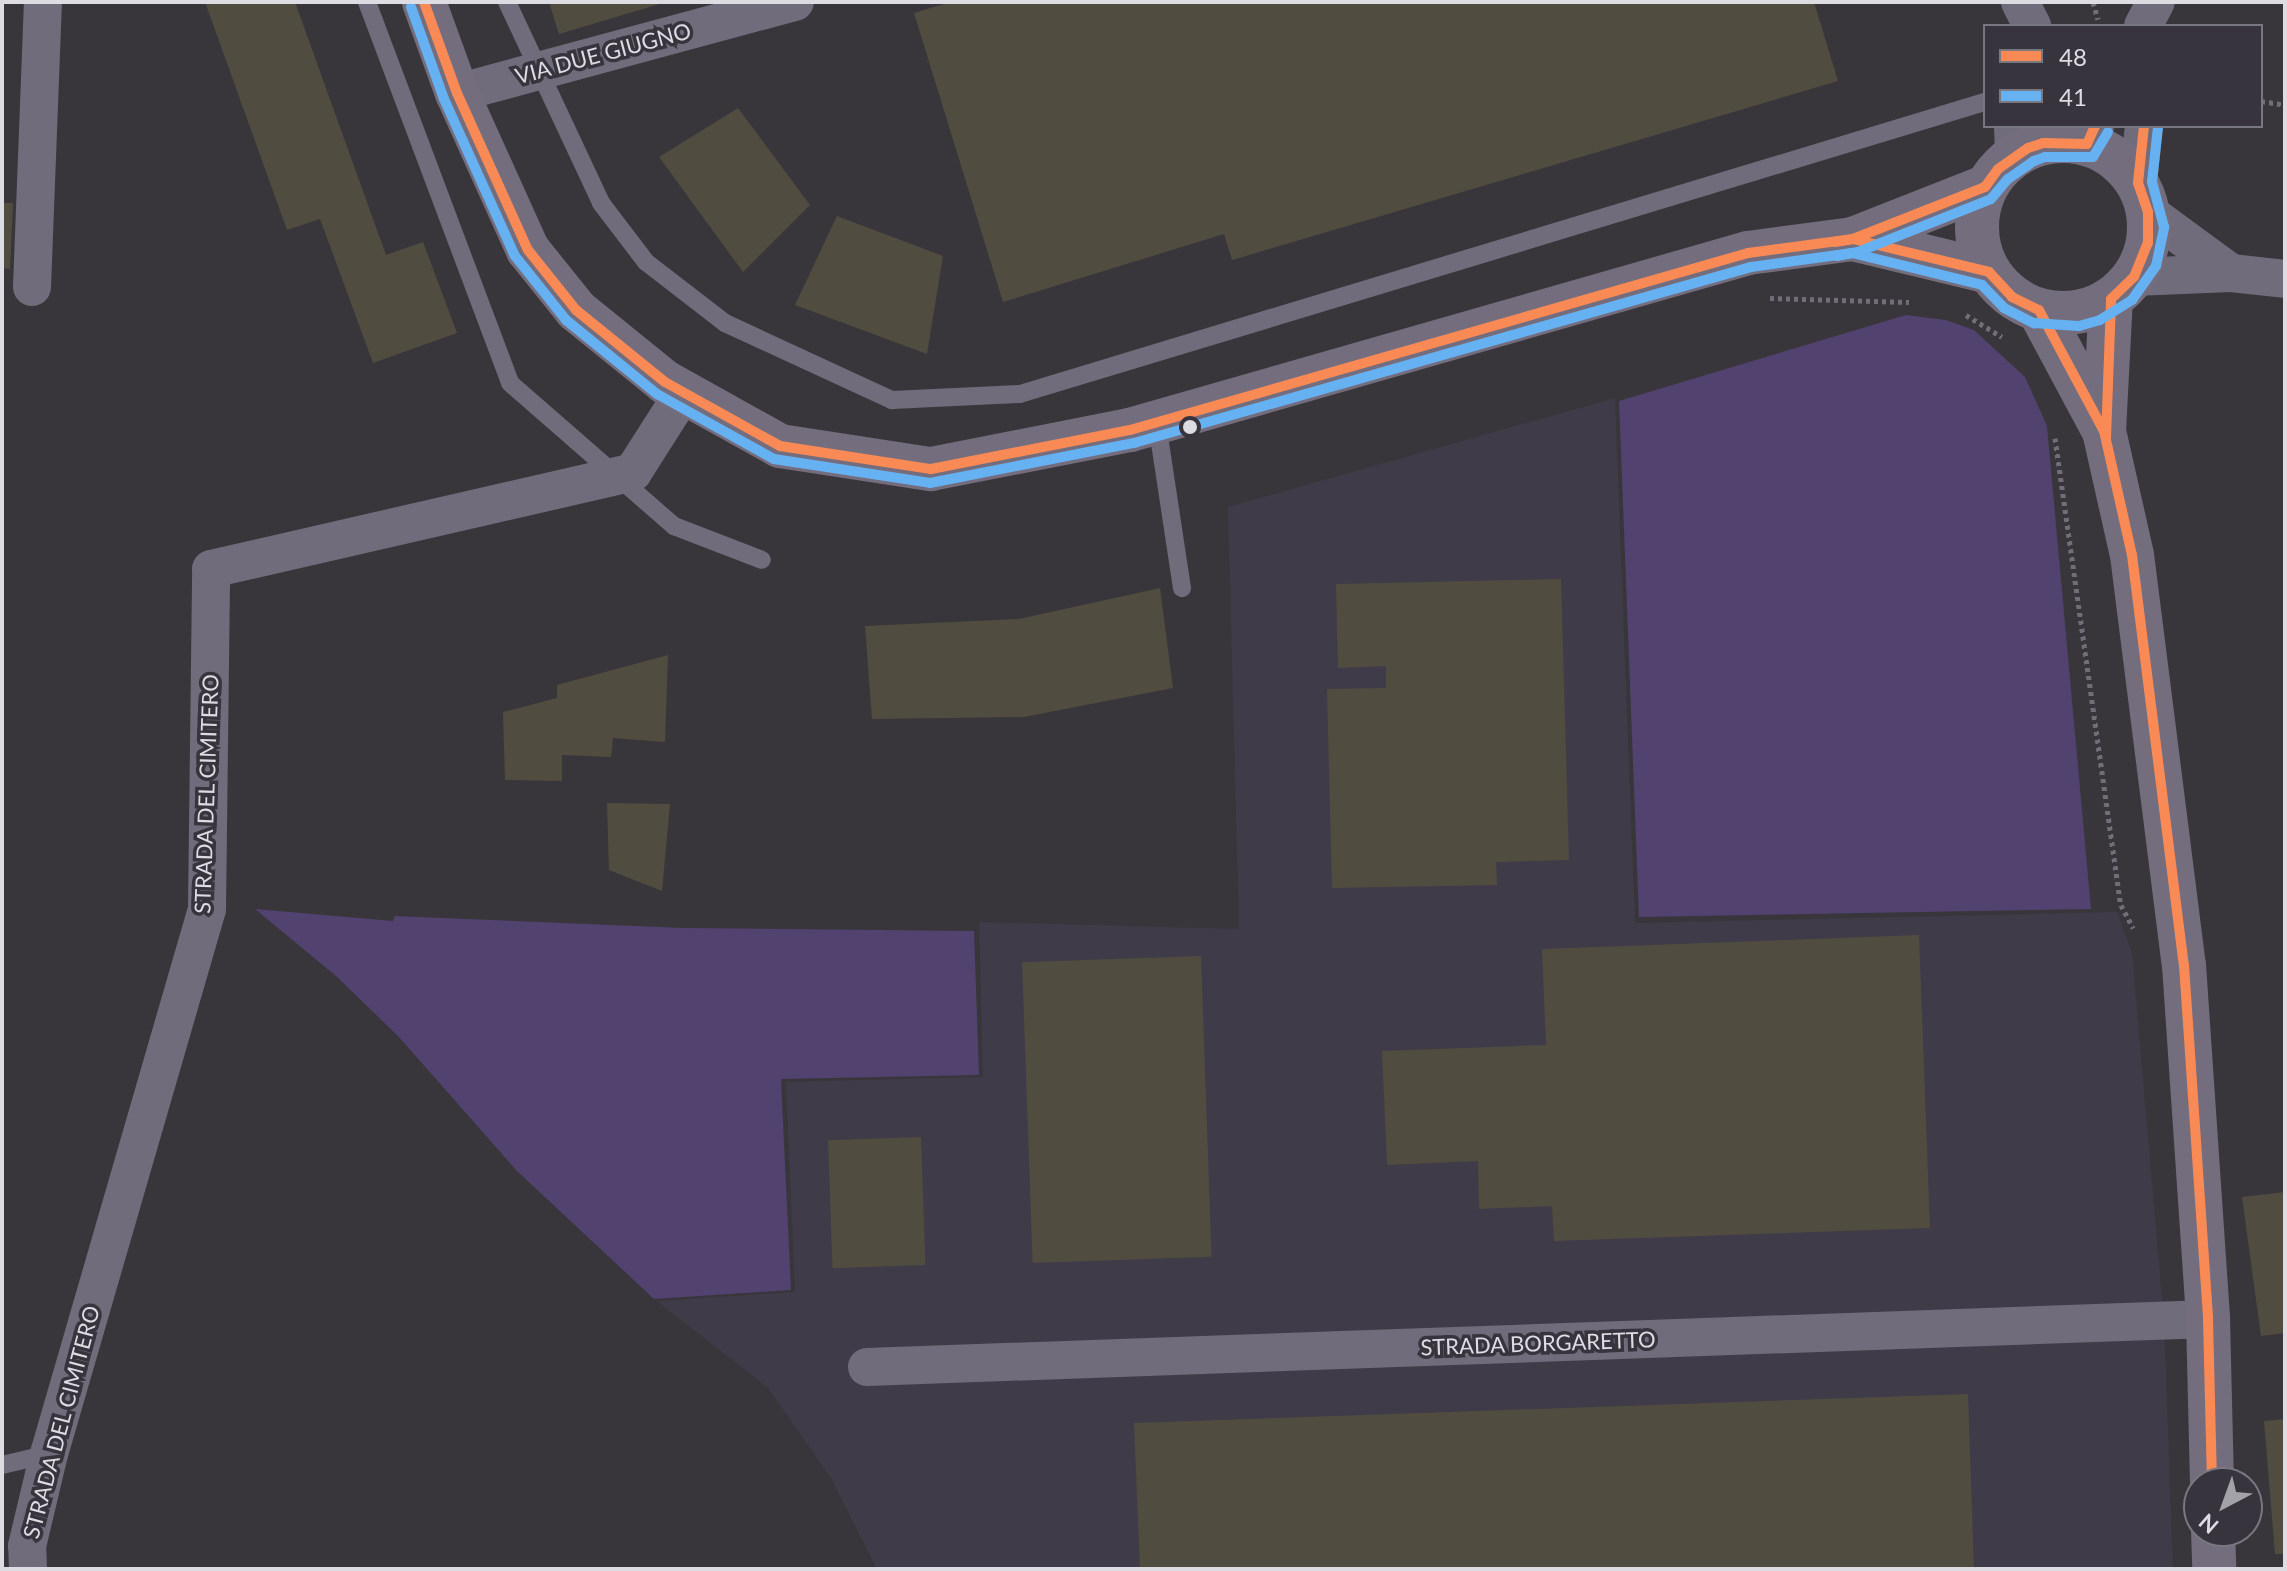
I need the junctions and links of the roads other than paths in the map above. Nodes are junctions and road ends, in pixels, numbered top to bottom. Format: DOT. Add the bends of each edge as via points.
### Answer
graph roads {
  1 [pos="43,2"];
  2 [pos="367,2"];
  3 [pos="424,2"];
  4 [pos="507,2"];
  5 [pos="795,2"];
  6 [pos="2011,2"];
  7 [pos="2020,2"];
  8 [pos="2011,24"];
  9 [pos="2031,24"];
  10 [pos="539,70"];
  11 [pos="457,93"];
  12 [pos="1983,103"];
  13 [pos="2144,128"];
  14 [pos="2080,134"];
  15 [pos="2014,141"];
  16 [pos="1985,187"];
  17 [pos="2143,198"];
  18 [pos="1853,239"];
  19 [pos="1989,272"];
  20 [pos="2231,273"];
  21 [pos="2285,279"];
  22 [pos="32,287"];
  23 [pos="2123,288"];
  24 [pos="2039,310"];
  25 [pos="684,392"];
  26 [pos="1157,423"];
  27 [pos="2104,431"];
  28 [pos="617,477"];
  29 [pos="762,560"];
  30 [pos="1182,588"];
  31 [pos="2208,1319"];
  32 [pos="867,1367"];
  33 [pos="49,1454"];
  34 [pos="2,1465"];
  35 [pos="2212,1467"];
  36 [pos="2213,1547"];
  37 [pos="28,1569"];
  38 [pos="2214,1569"];
  1 -- 22 [label="street"];
  2 -- 28 [label="lane" via="510,383"];
  3 -- 11 [label="street"];
  4 -- 10 [label="lane"];
  5 -- 10 [label="street, VIA DUE GIUGNO"];
  6 -- 8 [label="street"];
  7 -- 9 [label="street"];
  10 -- 11 [label="street, VIA DUE GIUGNO"];
  10 -- 12 [label="lane" via="601,203 646,262 725,323 892,400 1020,394"];
  11 -- 25 [label="street" via="528,250 576,310"];
  13 -- 17 [label="street"];
  14 -- 15 [label="street" via="2043,143"];
  14 -- 17 [label="street" via="2109,154"];
  15 -- 16 [label="street"];
  16 -- 18 [label="street"];
  16 -- 19 [label="street" via="1977,233"];
  17 -- 20 [label="street"];
  17 -- 23 [label="street" via="2148,243"];
  18 -- 19 [label="street"];
  18 -- 26 [label="street" via="1748,253"];
  19 -- 24 [label="street" via="2012,297"];
  20 -- 21 [label="street"];
  20 -- 23 [label="street"];
  23 -- 24 [label="street" via="2075,313"];
  23 -- 27 [label="street"];
  24 -- 27 [label="street"];
  25 -- 26 [label="street" via="780,446 931,469"];
  25 -- 28 [label="street, STRADA DEL CIMITERO" via="633,472"];
  26 -- 30 [label="lane"];
  27 -- 31 [label="street" via="2132,555 2184,965"];
  28 -- 29 [label="lane" via="674,526"];
  28 -- 33 [label="street, STRADA DEL CIMITERO" via="211,569 207,909"];
  31 -- 32 [label="street, STRADA BORGARETTO"];
  31 -- 35 [label="street"];
  33 -- 34 [label="lane"];
  33 -- 37 [label="street, STRADA DEL CIMITERO" via="27,1546"];
  36 -- 38 [label="street"];
}
